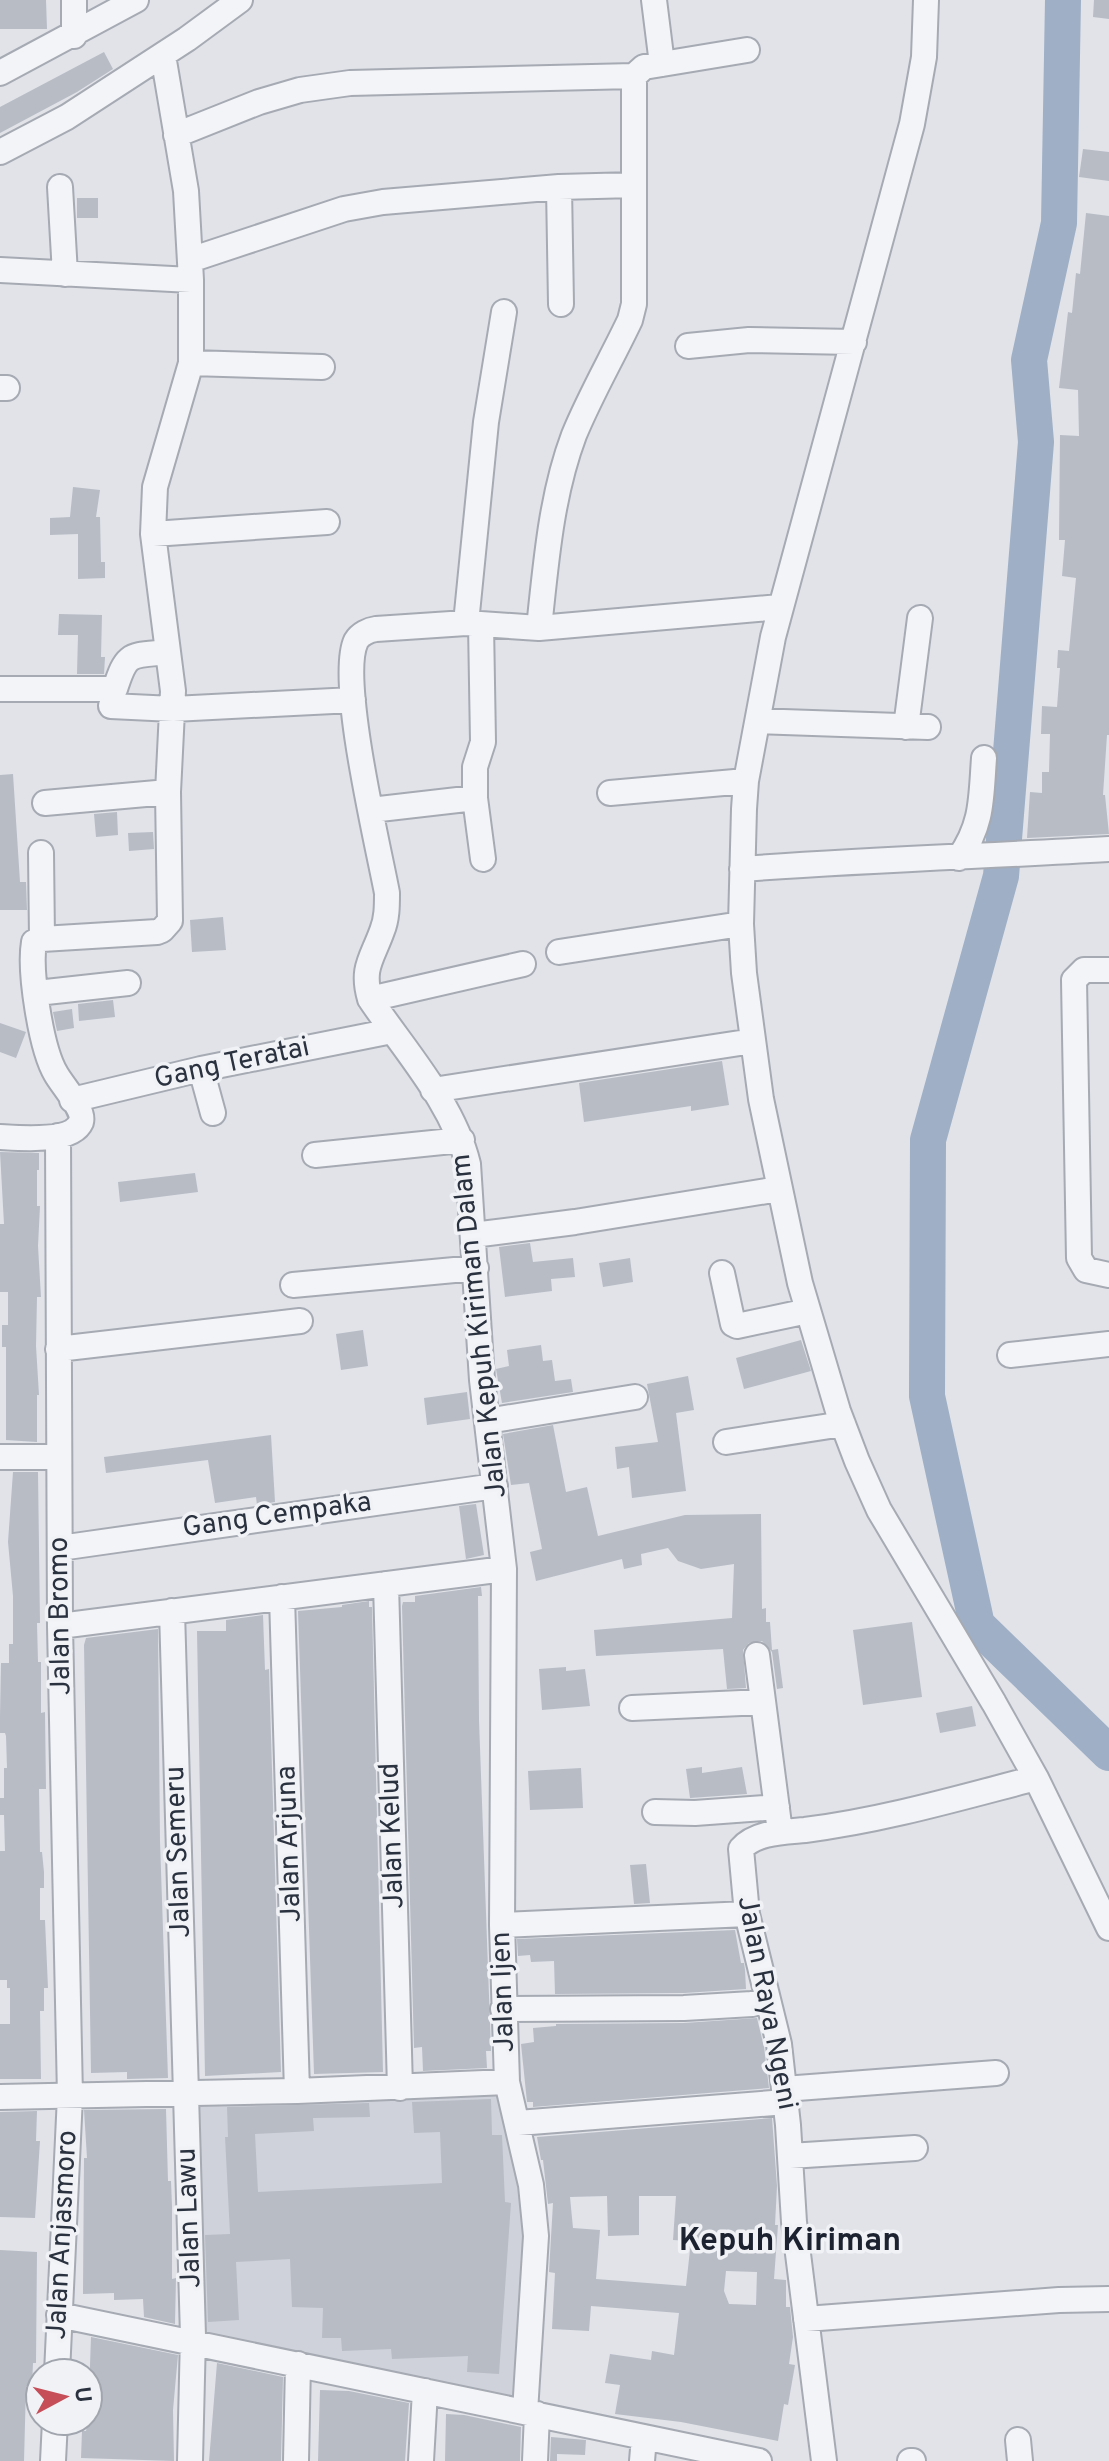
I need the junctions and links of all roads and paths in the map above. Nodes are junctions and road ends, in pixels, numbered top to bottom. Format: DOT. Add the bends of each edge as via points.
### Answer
graph roads {
  1 [pos="74,0"];
  2 [pos="136,0"];
  3 [pos="240,0"];
  4 [pos="654,0"];
  5 [pos="926,0"];
  6 [pos="74,36"];
  7 [pos="747,50"];
  8 [pos="163,55"];
  9 [pos="662,64"];
  10 [pos="0,73"];
  11 [pos="634,76"];
  12 [pos="176,135"];
  13 [pos="0,152"];
  14 [pos="634,185"];
  15 [pos="60,187"];
  16 [pos="559,187"];
  17 [pos="0,270"];
  18 [pos="190,270"];
  19 [pos="65,274"];
  20 [pos="561,304"];
  21 [pos="504,312"];
  22 [pos="854,342"];
  23 [pos="688,346"];
  24 [pos="191,363"];
  25 [pos="322,367"];
  26 [pos="327,522"];
  27 [pos="153,534"];
  28 [pos="780,607"];
  29 [pos="920,618"];
  30 [pos="473,624"];
  31 [pos="539,628"];
  32 [pos="168,652"];
  33 [pos="0,689"];
  34 [pos="353,700"];
  35 [pos="111,706"];
  36 [pos="173,709"];
  37 [pos="758,721"];
  38 [pos="984,758"];
  39 [pos="746,781"];
  40 [pos="168,792"];
  41 [pos="610,793"];
  42 [pos="475,798"];
  43 [pos="45,803"];
  44 [pos="371,810"];
  45 [pos="1109,849"];
  46 [pos="41,853"];
  47 [pos="963,858"];
  48 [pos="483,859"];
  49 [pos="742,869"];
  50 [pos="741,924"];
  51 [pos="42,939"];
  52 [pos="559,952"];
  53 [pos="523,964"];
  54 [pos="1109,970"];
  55 [pos="128,983"];
  56 [pos="37,993"];
  57 [pos="370,999"];
  58 [pos="392,1031"];
  59 [pos="753,1041"];
  60 [pos="201,1069"];
  61 [pos="433,1090"];
  62 [pos="72,1100"];
  63 [pos="213,1113"];
  64 [pos="58,1136"];
  65 [pos="0,1137"];
  66 [pos="462,1140"];
  67 [pos="315,1155"];
  68 [pos="779,1189"];
  69 [pos="473,1235"];
  70 [pos="476,1268"];
  71 [pos="722,1273"];
  72 [pos="1109,1275"];
  73 [pos="293,1285"];
  74 [pos="808,1311"];
  75 [pos="300,1321"];
  76 [pos="1109,1344"];
  77 [pos="58,1349"];
  78 [pos="1010,1355"];
  79 [pos="635,1397"];
  80 [pos="487,1421"];
  81 [pos="843,1424"];
  82 [pos="726,1442"];
  83 [pos="0,1457"];
  84 [pos="58,1457"];
  85 [pos="495,1486"];
  86 [pos="60,1548"];
  87 [pos="504,1569"];
  88 [pos="386,1584"];
  89 [pos="282,1597"];
  90 [pos="172,1611"];
  91 [pos="60,1626"];
  92 [pos="757,1655"];
  93 [pos="763,1702"];
  94 [pos="632,1708"];
  95 [pos="1036,1778"];
  96 [pos="777,1807"];
  97 [pos="655,1812"];
  98 [pos="780,1832"];
  99 [pos="747,1914"];
  100 [pos="502,1925"];
  101 [pos="1109,1928"];
  102 [pos="768,2000"];
  103 [pos="503,2009"];
  104 [pos="996,2073"];
  105 [pos="507,2082"];
  106 [pos="400,2088"];
  107 [pos="297,2091"];
  108 [pos="186,2093"];
  109 [pos="70,2096"];
  110 [pos="785,2096"];
  111 [pos="0,2097"];
  112 [pos="518,2123"];
  113 [pos="915,2148"];
  114 [pos="790,2156"];
  115 [pos="1109,2299"];
  116 [pos="59,2315"];
  117 [pos="806,2319"];
  118 [pos="193,2343"];
  119 [pos="58,2357"];
  120 [pos="298,2364"];
  121 [pos="425,2391"];
  122 [pos="531,2413"];
  123 [pos="54,2437"];
  124 [pos="643,2449"];
  125 [pos="753,2460"];
  126 [pos="53,2461"];
  127 [pos="190,2461"];
  128 [pos="296,2461"];
  129 [pos="421,2461"];
  130 [pos="535,2461"];
  131 [pos="824,2461"];
  1 -- 6 [label="street"];
  2 -- 6 [label="street"];
  3 -- 8 [label="street"];
  4 -- 9 [label="street"];
  5 -- 22 [label="street" via="924,57 912,124"];
  6 -- 10 [label="street"];
  7 -- 9 [label="street"];
  8 -- 12 [label="street"];
  8 -- 13 [label="street" via="67,117"];
  9 -- 11 [label="street" via="639,69"];
  11 -- 12 [label="street" via="350,83 259,102"];
  11 -- 14 [label="street"];
  12 -- 18 [label="street" via="186,191"];
  14 -- 16 [label="street"];
  14 -- 31 [label="street" via="634,304 567,457 549,540"];
  15 -- 19 [label="street"];
  16 -- 18 [label="street" via="344,209"];
  16 -- 20 [label="street"];
  17 -- 19 [label="street"];
  18 -- 19 [label="street"];
  18 -- 24 [label="street"];
  21 -- 30 [label="street" via="486,422"];
  22 -- 23 [label="street" via="749,340"];
  22 -- 28 [label="street"];
  24 -- 25 [label="street"];
  24 -- 27 [label="street" via="155,487"];
  26 -- 27 [label="street"];
  27 -- 32 [label="street"];
  28 -- 31 [label="street"];
  28 -- 37 [label="street"];
  29 -- 37 [label="street" via="917,727"];
  30 -- 31 [label="street"];
  30 -- 34 [label="street" via="408,625 364,633 357,640 352,664"];
  30 -- 42 [label="street" via="483,742 475,767"];
  32 -- 33 [label="street" via="131,657 122,665 115,689"];
  32 -- 36 [label="street"];
  34 -- 36 [label="street"];
  34 -- 44 [label="street"];
  35 -- 36 [label="street"];
  36 -- 40 [label="street"];
  37 -- 39 [label="street"];
  38 -- 47 [label="street" via="979,821"];
  39 -- 41 [label="street"];
  39 -- 49 [label="street"];
  40 -- 43 [label="street"];
  40 -- 51 [label="street" via="167,926 152,932"];
  42 -- 44 [label="street"];
  42 -- 48 [label="street"];
  44 -- 57 [label="street" via="387,911 367,968"];
  45 -- 47 [label="street"];
  46 -- 51 [label="street"];
  47 -- 49 [label="street"];
  49 -- 50 [label="street"];
  50 -- 52 [label="street"];
  50 -- 59 [label="street"];
  51 -- 56 [label="street" via="34,942 33,950"];
  53 -- 57 [label="street"];
  54 -- 72 [label="street" via="1084,970 1074,980 1079,1258 1086,1270"];
  55 -- 56 [label="street"];
  56 -- 62 [label="street" via="44,1046"];
  57 -- 58 [label="street, Jalan Kepuh Kiriman Dalam"];
  58 -- 60 [label="street, Gang Teratai"];
  58 -- 61 [label="street, Jalan Kepuh Kiriman Dalam"];
  59 -- 61 [label="street"];
  59 -- 68 [label="street"];
  60 -- 62 [label="street, Gang Teratai"];
  60 -- 63 [label="street"];
  61 -- 66 [label="street, Jalan Kepuh Kiriman Dalam"];
  62 -- 64 [label="street" via="81,1111 81,1122"];
  64 -- 65 [label="street"];
  64 -- 77 [label="street, Jalan Bromo"];
  66 -- 67 [label="street"];
  66 -- 69 [label="street, Jalan Kepuh Kiriman Dalam"];
  68 -- 69 [label="street"];
  68 -- 74 [label="street"];
  69 -- 70 [label="street, Jalan Kepuh Kiriman Dalam"];
  70 -- 73 [label="street"];
  70 -- 80 [label="street, Jalan Kepuh Kiriman Dalam"];
  71 -- 74 [label="street" via="737,1326"];
  74 -- 81 [label="street"];
  75 -- 77 [label="street"];
  76 -- 78 [label="street"];
  77 -- 84 [label="street, Jalan Bromo"];
  79 -- 80 [label="street"];
  80 -- 85 [label="street, Jalan Kepuh Kiriman Dalam"];
  81 -- 82 [label="street"];
  81 -- 95 [label="street" via="879,1510"];
  83 -- 84 [label="street"];
  84 -- 86 [label="street, Jalan Bromo"];
  85 -- 86 [label="street, Gang Cempaka"];
  85 -- 87 [label="street, Jalan Kepuh Kiriman Dalam"];
  86 -- 91 [label="street, Jalan Bromo"];
  87 -- 88 [label="street"];
  87 -- 100 [label="street, Jalan Ijen"];
  88 -- 89 [label="street"];
  88 -- 106 [label="street, Jalan Kelud"];
  89 -- 90 [label="street"];
  89 -- 107 [label="street, Jalan Arjuna"];
  90 -- 91 [label="street"];
  90 -- 108 [label="street, Jalan Semeru"];
  91 -- 109 [label="street, Jalan Bromo"];
  92 -- 93 [label="street"];
  93 -- 94 [label="street"];
  93 -- 96 [label="street"];
  95 -- 98 [label="street, Jalan Raya Ngeni" via="888,1818"];
  95 -- 101 [label="street"];
  96 -- 97 [label="street"];
  96 -- 98 [label="street"];
  98 -- 99 [label="street, Jalan Raya Ngeni" via="741,1849"];
  99 -- 100 [label="street"];
  99 -- 102 [label="street, Jalan Raya Ngeni"];
  100 -- 103 [label="street, Jalan Ijen"];
  102 -- 103 [label="street" via="684,2008"];
  102 -- 110 [label="street, Jalan Raya Ngeni"];
  103 -- 105 [label="street, Jalan Ijen"];
  104 -- 110 [label="street"];
  105 -- 106 [label="street"];
  105 -- 112 [label="street, Jalan Ijen"];
  106 -- 107 [label="street"];
  107 -- 108 [label="street"];
  108 -- 109 [label="street"];
  108 -- 118 [label="street, Jalan Lawu"];
  109 -- 111 [label="street"];
  109 -- 116 [label="street, Jalan Anjasmoro"];
  110 -- 112 [label="street"];
  110 -- 114 [label="street, Jalan Raya Ngeni"];
  112 -- 122 [label="street, Jalan Ijen" via="536,2236"];
  113 -- 114 [label="street"];
  114 -- 117 [label="street, Jalan Raya Ngeni"];
  115 -- 117 [label="street"];
  116 -- 118 [label="street"];
  116 -- 119 [label="street, Jalan Anjasmoro"];
  117 -- 131 [label="street, Jalan Raya Ngeni"];
  118 -- 120 [label="street"];
  118 -- 127 [label="street, Jalan Lawu"];
  120 -- 121 [label="street"];
  120 -- 128 [label="street"];
  121 -- 122 [label="street"];
  121 -- 129 [label="street"];
  122 -- 124 [label="street"];
  122 -- 130 [label="street, Jalan Ijen"];
  123 -- 126 [label="street"];
  124 -- 125 [label="street"];
}
